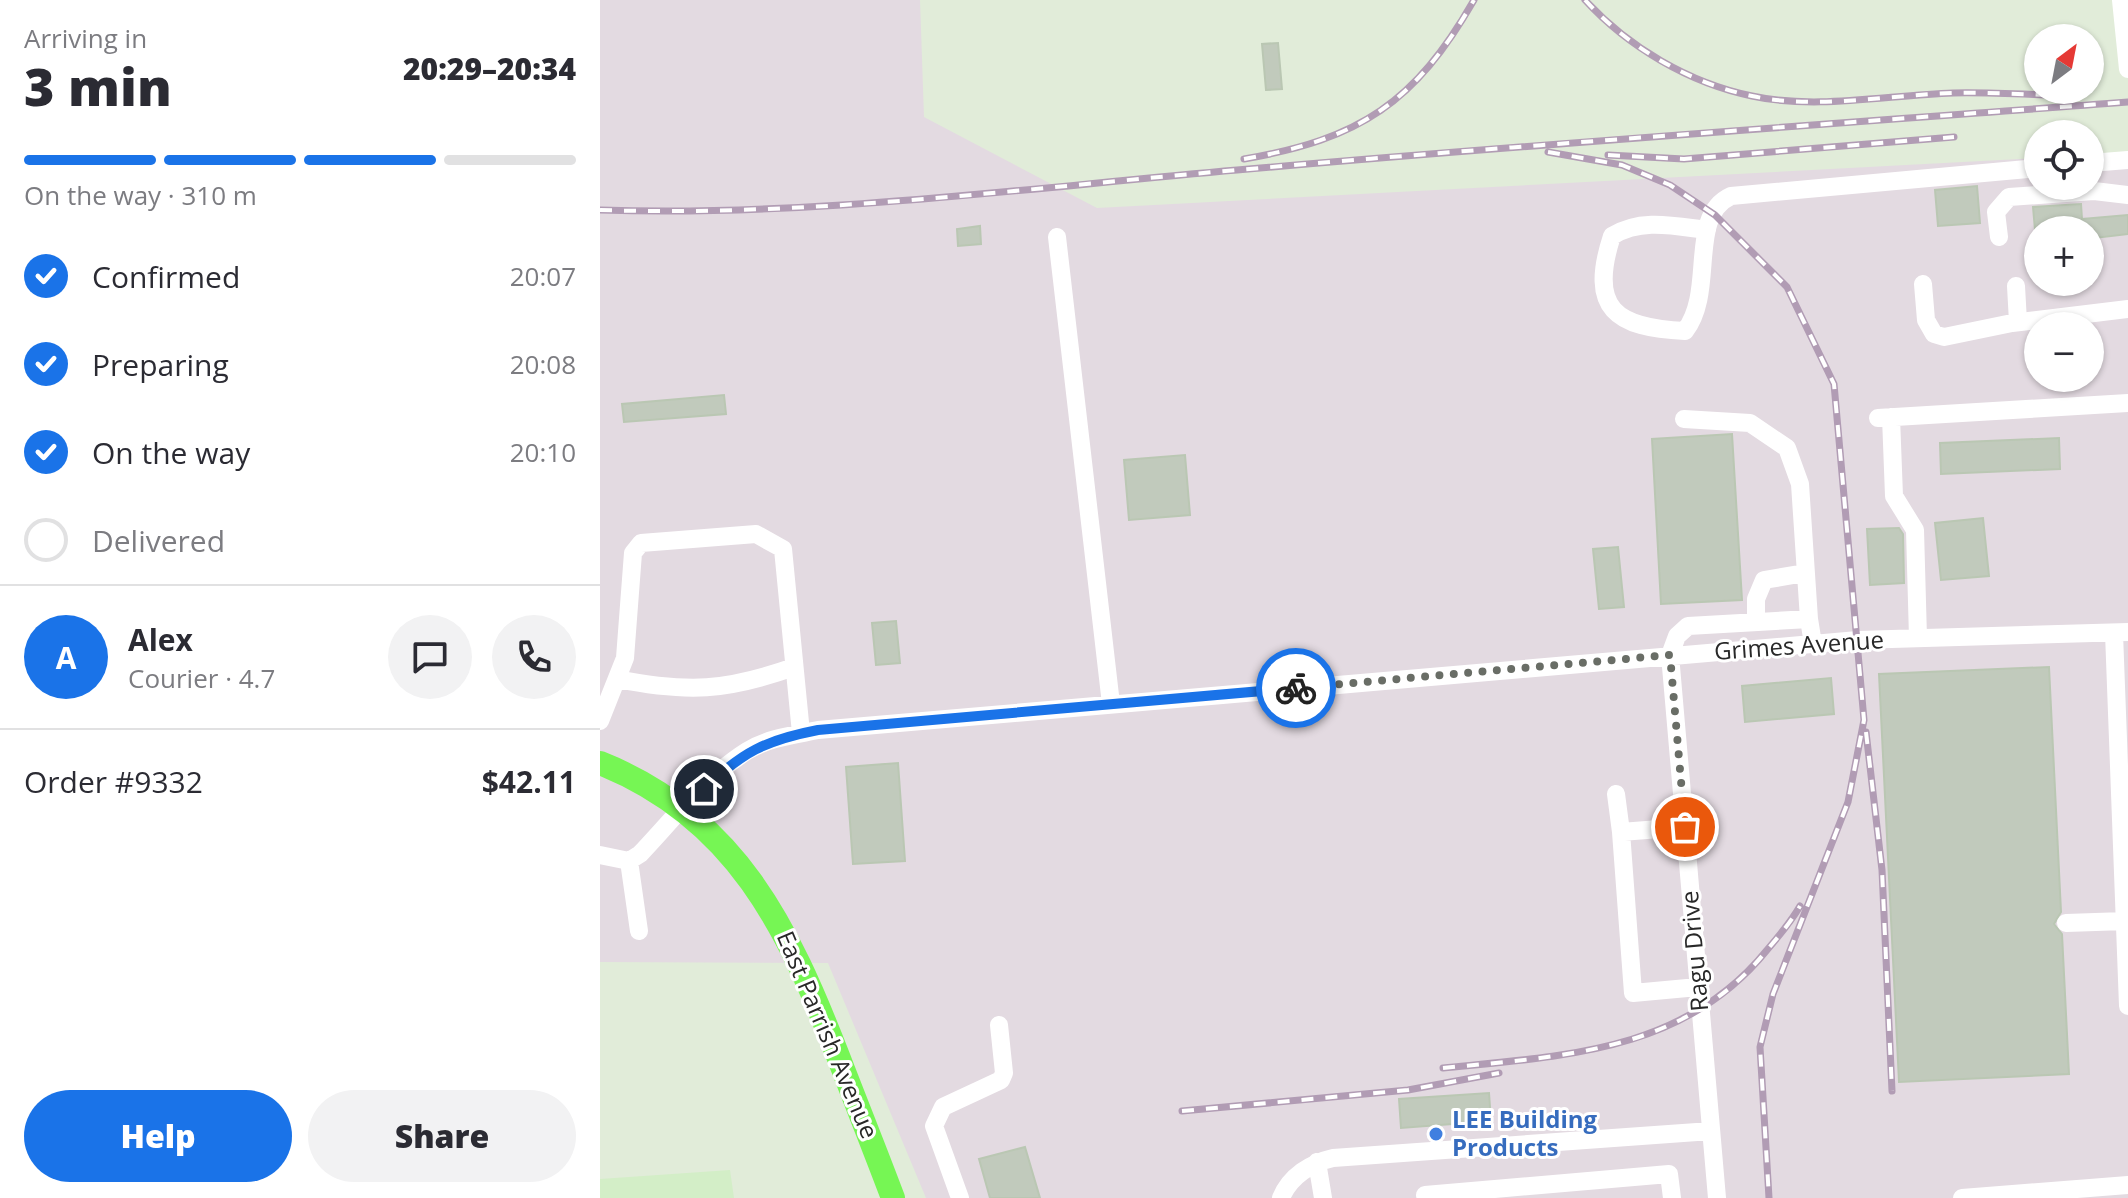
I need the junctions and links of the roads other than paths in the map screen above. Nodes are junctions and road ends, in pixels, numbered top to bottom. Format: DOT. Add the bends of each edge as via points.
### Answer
graph roads {
  1 [pos="2121,0"];
  2 [pos="2128,69"];
  3 [pos="2128,160"];
  4 [pos="2104,162"];
  5 [pos="2024,169"];
  6 [pos="2128,195"];
  7 [pos="1707,230"];
  8 [pos="1057,237"];
  9 [pos="1999,237"];
  10 [pos="1923,284"];
  11 [pos="2016,286"];
  12 [pos="2128,309"];
  13 [pos="2018,322"];
  14 [pos="2128,403"];
  15 [pos="1684,419"];
  16 [pos="1805,573"];
  17 [pos="1809,619"];
  18 [pos="1756,622"];
  19 [pos="2121,632"];
  20 [pos="1918,638"];
  21 [pos="1813,644"];
  22 [pos="1670,655"];
  23 [pos="794,667"];
  24 [pos="617,679"];
  25 [pos="1111,704"];
  26 [pos="600,721"];
  27 [pos="801,733"];
  28 [pos="600,763"];
  29 [pos="1616,794"];
  30 [pos="682,809"];
  31 [pos="1685,827"];
  32 [pos="1621,832"];
  33 [pos="601,855"];
  34 [pos="2125,856"];
  35 [pos="629,861"];
  36 [pos="2125,921"];
  37 [pos="2066,923"];
  38 [pos="639,931"];
  39 [pos="1698,987"];
  40 [pos="2128,995"];
  41 [pos="2128,1006"];
  42 [pos="999,1025"];
  43 [pos="1711,1131"];
  44 [pos="1317,1162"];
  45 [pos="2128,1185"];
  46 [pos="1425,1195"];
  47 [pos="893,1198"];
  48 [pos="960,1198"];
  49 [pos="1281,1198"];
  50 [pos="1323,1198"];
  51 [pos="1672,1198"];
  52 [pos="1717,1198"];
  53 [pos="1962,1198"];
  1 -- 2 [label="street"];
  3 -- 4 [label="street"];
  5 -- 7 [label="street" via="1731,196 1708,217"];
  6 -- 9 [label="street" via="2094,191 2009,197 1996,212"];
  7 -- 7 [label="street" via="1700,306 1685,331 1626,323 1611,310 1604,288 1612,236 1628,226 1651,224"];
  8 -- 25 [label="street"];
  10 -- 13 [label="street" via="1926,320 1934,334 1944,337"];
  11 -- 13 [label="street"];
  12 -- 13 [label="street"];
  14 -- 20 [label="street" via="1884,418 1894,496 1915,530"];
  15 -- 16 [label="street" via="1750,423 1787,448 1800,484"];
  16 -- 17 [label="street"];
  16 -- 18 [label="street" via="1764,580 1756,599"];
  17 -- 18 [label="street"];
  17 -- 21 [label="street"];
  18 -- 22 [label="street" via="1688,626 1677,636"];
  19 -- 20 [label="street, Grimes Avenue"];
  19 -- 34 [label="street"];
  20 -- 21 [label="street, Grimes Avenue"];
  21 -- 22 [label="street, Grimes Avenue"];
  22 -- 25 [label="street, Grimes Avenue"];
  22 -- 31 [label="street, Ragu Drive"];
  23 -- 24 [label="street" via="714,690"];
  23 -- 24 [label="street" via="783,549 756,534 641,543 633,553 625,658"];
  23 -- 27 [label="street"];
  24 -- 26 [label="street"];
  25 -- 27 [label="street, Grimes Avenue"];
  27 -- 30 [label="street, Grimes Avenue" via="749,750"];
  28 -- 30 [label="main road, East Parrish Avenue"];
  29 -- 32 [label="street"];
  30 -- 35 [label="street, Grimes Avenue"];
  30 -- 47 [label="main road, East Parrish Avenue" via="737,861 781,924"];
  31 -- 32 [label="street"];
  31 -- 39 [label="street, Ragu Drive"];
  32 -- 39 [label="street" via="1633,993"];
  33 -- 35 [label="street"];
  34 -- 36 [label="street"];
  35 -- 38 [label="street"];
  36 -- 37 [label="street"];
  36 -- 40 [label="street"];
  39 -- 43 [label="street, Ragu Drive"];
  40 -- 41 [label="street"];
  42 -- 48 [label="street" via="1001,1080 943,1107 934,1126"];
  43 -- 44 [label="street" via="1347,1155"];
  43 -- 52 [label="street, Ragu Drive"];
  44 -- 49 [label="street" via="1295,1176"];
  44 -- 50 [label="street"];
  45 -- 53 [label="street"];
  46 -- 51 [label="street" via="1669,1174"];
}
